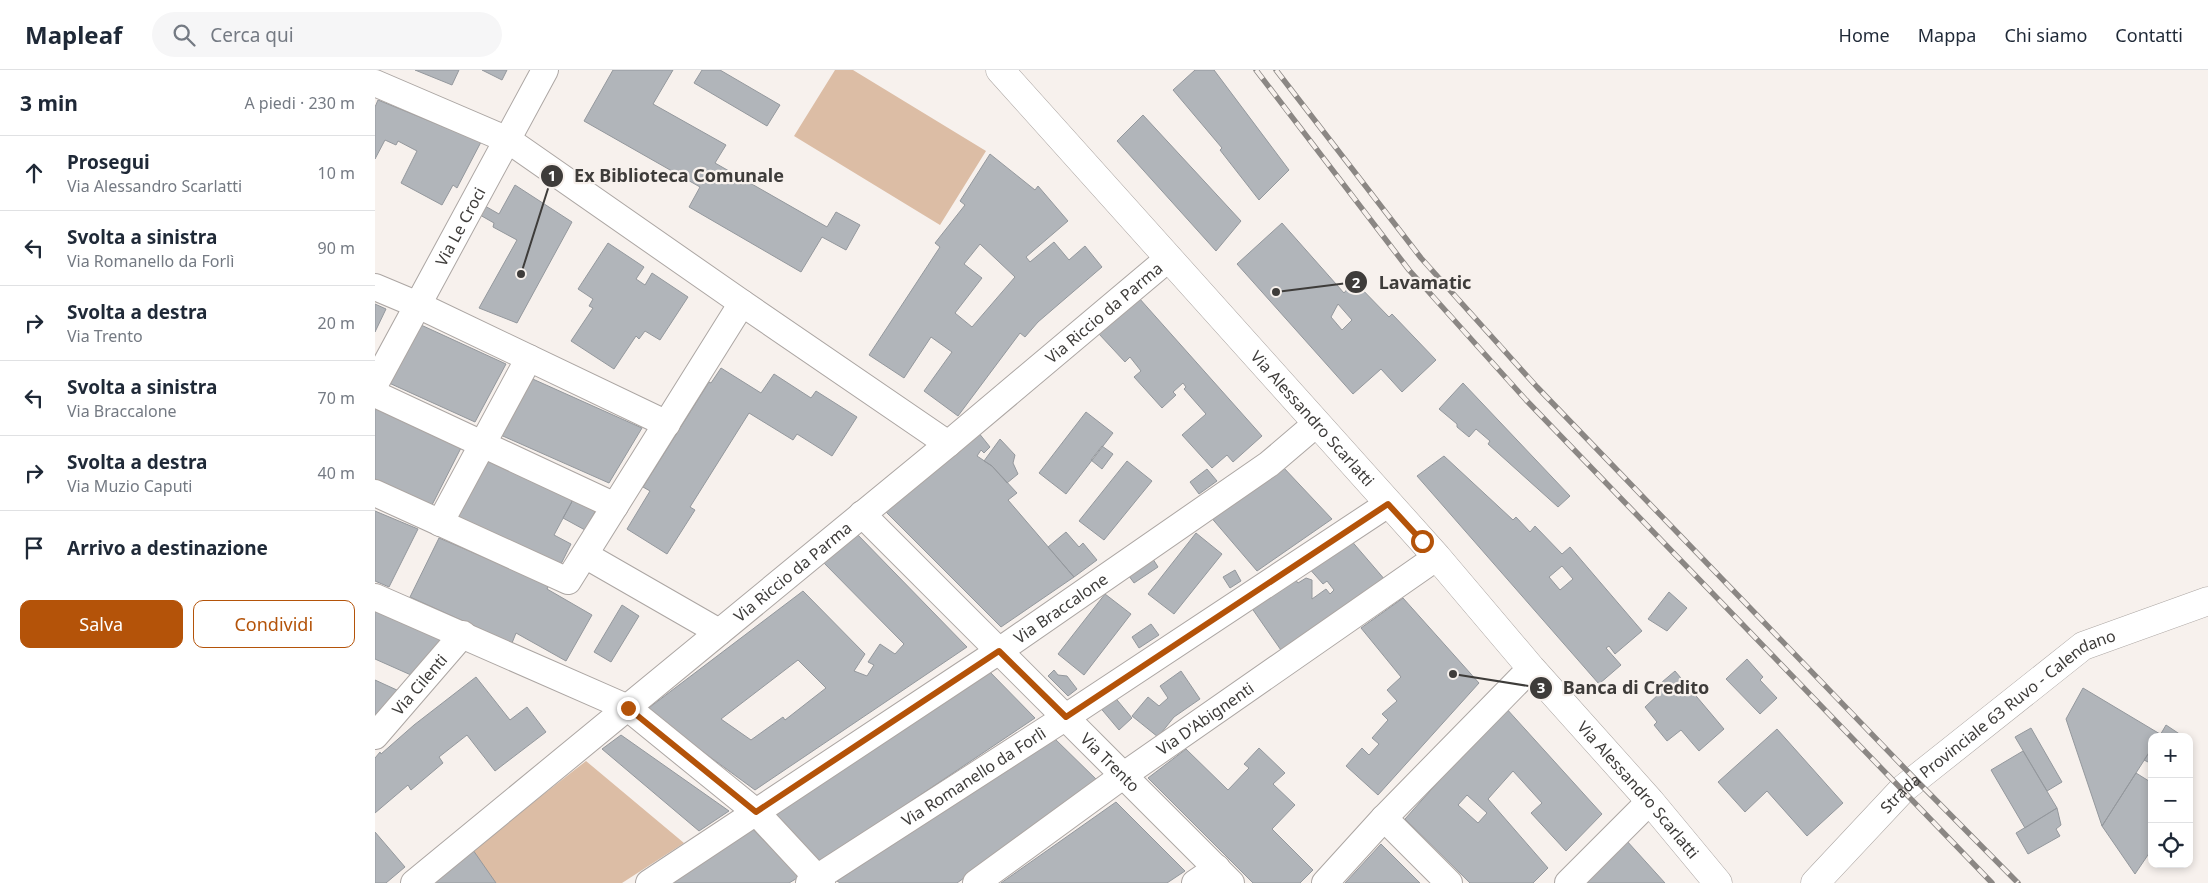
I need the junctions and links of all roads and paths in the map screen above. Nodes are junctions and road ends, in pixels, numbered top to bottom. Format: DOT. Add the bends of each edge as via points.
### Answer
graph roads {
  1 [pos="545,70"];
  2 [pos="1000,70"];
  3 [pos="375,83"];
  4 [pos="508,140"];
  5 [pos="1169,258"];
  6 [pos="375,287"];
  7 [pos="742,303"];
  8 [pos="418,305"];
  9 [pos="529,358"];
  10 [pos="375,384"];
  11 [pos="375,394"];
  12 [pos="667,424"];
  13 [pos="1316,424"];
  14 [pos="483,444"];
  15 [pos="948,444"];
  16 [pos="375,493"];
  17 [pos="1388,504"];
  18 [pos="615,506"];
  19 [pos="862,514"];
  20 [pos="440,523"];
  21 [pos="585,555"];
  22 [pos="1437,557"];
  23 [pos="375,596"];
  24 [pos="2208,601"];
  25 [pos="719,632"];
  26 [pos="463,634"];
  27 [pos="999,651"];
  28 [pos="1531,668"];
  29 [pos="628,708"];
  30 [pos="1066,717"];
  31 [pos="375,736"];
  32 [pos="1124,775"];
  33 [pos="1650,801"];
  34 [pos="756,812"];
  35 [pos="1384,818"];
  36 [pos="1224,876"];
  37 [pos="816,881"];
  38 [pos="414,883"];
  39 [pos="649,883"];
  40 [pos="976,883"];
  41 [pos="1195,883"];
  42 [pos="1325,883"];
  43 [pos="1449,883"];
  44 [pos="1568,883"];
  45 [pos="1719,883"];
  46 [pos="1815,883"];
  1 -- 4 [label="street, Via Le Croci"];
  2 -- 5 [label="main road, Via Alessandro Scarlatti"];
  3 -- 4 [label="street"];
  4 -- 7 [label="street"];
  4 -- 8 [label="street, Via Le Croci"];
  5 -- 13 [label="main road, Via Alessandro Scarlatti"];
  5 -- 15 [label="street, Via Riccio da Parma"];
  6 -- 8 [label="street"];
  7 -- 12 [label="street"];
  7 -- 15 [label="street"];
  8 -- 9 [label="street"];
  8 -- 10 [label="street, Via Le Croci"];
  9 -- 12 [label="street"];
  9 -- 14 [label="street"];
  11 -- 14 [label="street"];
  12 -- 18 [label="street"];
  13 -- 17 [label="main road, Via Alessandro Scarlatti"];
  13 -- 27 [label="street, Via Braccalone" via="1269,464"];
  14 -- 18 [label="street"];
  14 -- 20 [label="street"];
  15 -- 19 [label="street, Via Riccio da Parma"];
  16 -- 20 [label="street"];
  17 -- 22 [label="main road, Via Alessandro Scarlatti"];
  17 -- 30 [label="street, Via Romanello da Forlì"];
  18 -- 21 [label="street"];
  19 -- 25 [label="street, Via Riccio da Parma"];
  19 -- 27 [label="street, Via Trento"];
  20 -- 21 [label="street" via="569,581"];
  21 -- 25 [label="street"];
  22 -- 28 [label="main road, Via Alessandro Scarlatti"];
  22 -- 32 [label="street, Via D'Abignenti"];
  23 -- 26 [label="street"];
  24 -- 46 [label="main road, Strada Provinciale 63 Ruvo - Calendano" via="2083,646 1903,789"];
  25 -- 29 [label="street, Via Riccio da Parma"];
  26 -- 29 [label="street"];
  26 -- 31 [label="street, Via Cilenti"];
  27 -- 30 [label="street, Via Trento"];
  27 -- 34 [label="street, Via Braccalone"];
  28 -- 33 [label="main road, Via Alessandro Scarlatti"];
  28 -- 35 [label="street"];
  29 -- 34 [label="street"];
  29 -- 38 [label="street, Via Riccio da Parma"];
  30 -- 32 [label="street, Via Trento"];
  30 -- 37 [label="street, Via Romanello da Forlì"];
  32 -- 36 [label="street, Via Trento"];
  32 -- 40 [label="street, Via D'Abignenti"];
  33 -- 44 [label="street"];
  33 -- 45 [label="main road, Via Alessandro Scarlatti"];
  34 -- 37 [label="street"];
  34 -- 39 [label="street, Via Braccalone"];
  35 -- 42 [label="street"];
  35 -- 43 [label="street"];
  36 -- 41 [label="street"];
}
